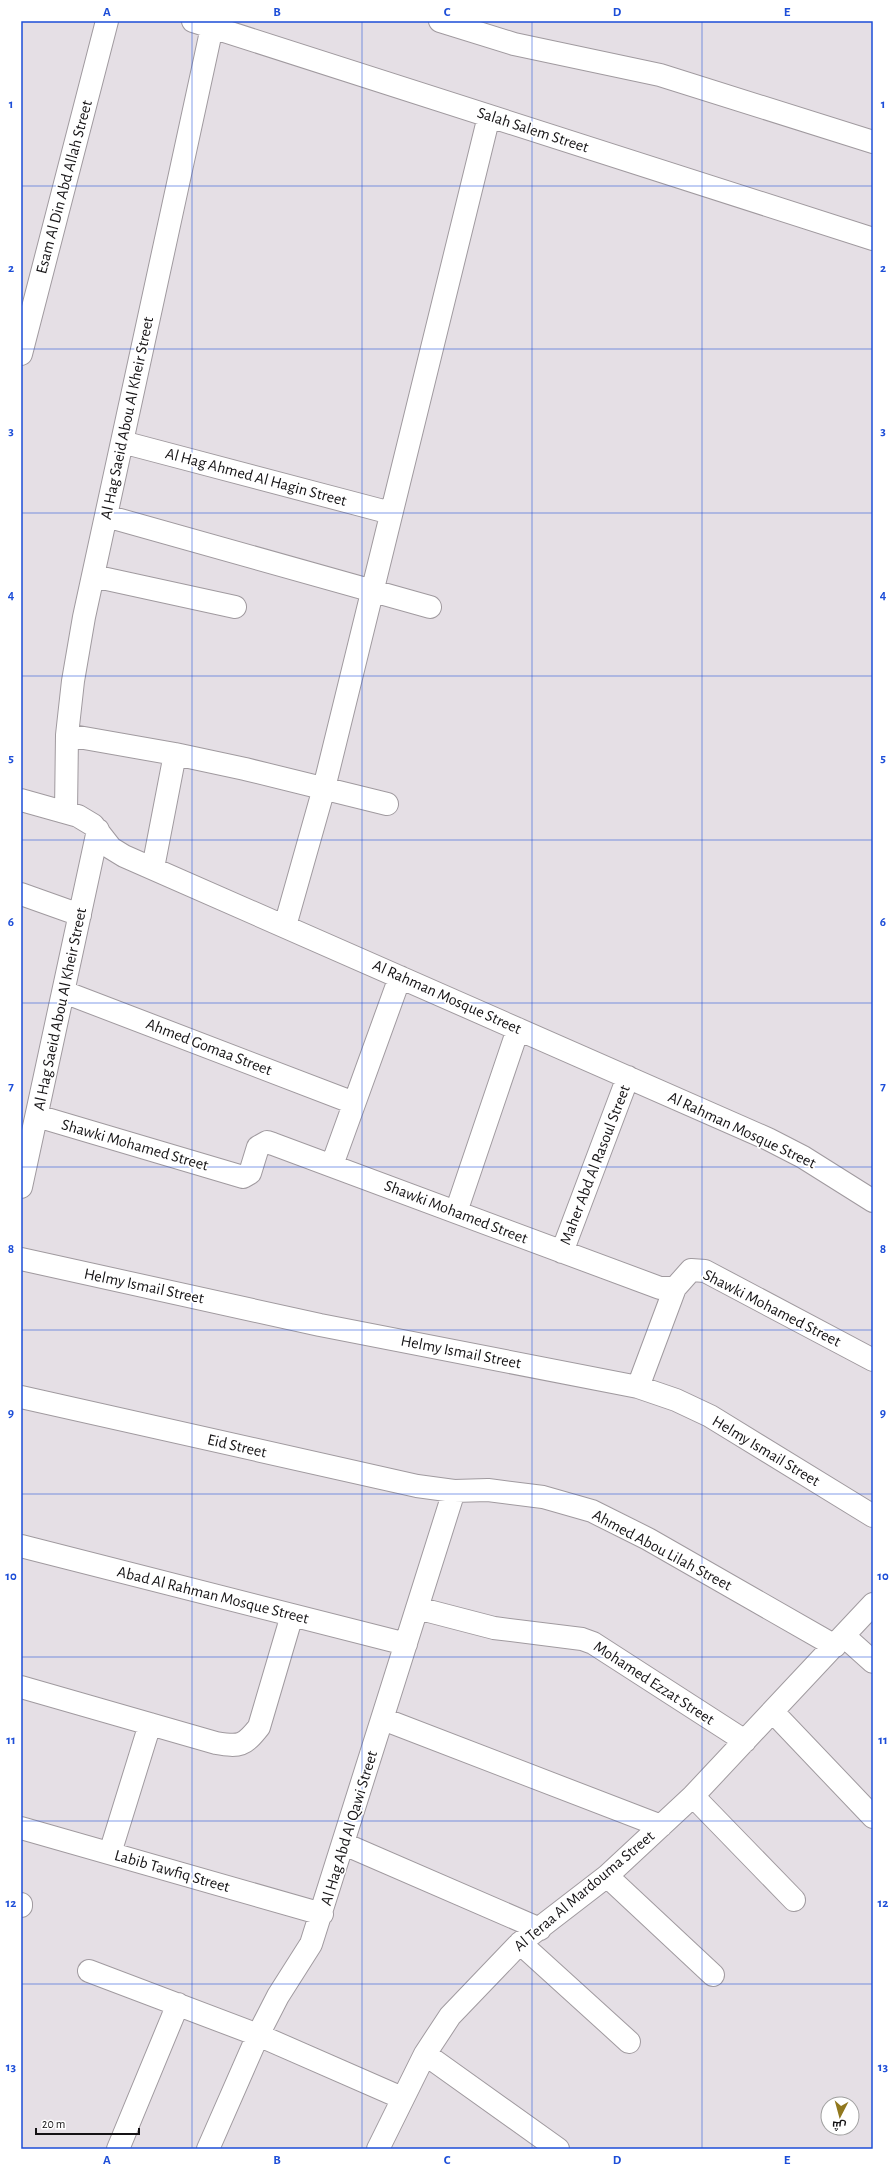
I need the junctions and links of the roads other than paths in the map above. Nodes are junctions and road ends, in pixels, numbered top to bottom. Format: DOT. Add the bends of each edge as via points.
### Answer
graph roads {
  1 [pos="107,21"];
  2 [pos="440,21"];
  3 [pos="202,24"];
  4 [pos="489,116"];
  5 [pos="873,142"];
  6 [pos="873,239"];
  7 [pos="21,354"];
  8 [pos="122,442"];
  9 [pos="391,513"];
  10 [pos="106,516"];
  11 [pos="92,576"];
  12 [pos="372,591"];
  13 [pos="235,607"];
  14 [pos="430,607"];
  15 [pos="67,735"];
  16 [pos="175,754"];
  17 [pos="324,788"];
  18 [pos="21,800"];
  19 [pos="387,804"];
  20 [pos="66,812"];
  21 [pos="98,830"];
  22 [pos="153,868"];
  23 [pos="21,894"];
  24 [pos="80,915"];
  25 [pos="285,926"];
  26 [pos="400,977"];
  27 [pos="64,992"];
  28 [pos="518,1029"];
  29 [pos="628,1077"];
  30 [pos="354,1103"];
  31 [pos="37,1116"];
  32 [pos="332,1165"];
  33 [pos="22,1175"];
  34 [pos="873,1201"];
  35 [pos="456,1212"];
  36 [pos="562,1252"];
  37 [pos="21,1260"];
  38 [pos="674,1288"];
  39 [pos="873,1360"];
  40 [pos="638,1387"];
  41 [pos="21,1397"];
  42 [pos="454,1491"];
  43 [pos="873,1516"];
  44 [pos="21,1546"];
  45 [pos="873,1604"];
  46 [pos="417,1608"];
  47 [pos="292,1615"];
  48 [pos="839,1641"];
  49 [pos="406,1644"];
  50 [pos="873,1662"];
  51 [pos="21,1687"];
  52 [pos="773,1712"];
  53 [pos="383,1719"];
  54 [pos="150,1724"];
  55 [pos="745,1741"];
  56 [pos="693,1796"];
  57 [pos="873,1817"];
  58 [pos="661,1826"];
  59 [pos="21,1828"];
  60 [pos="344,1844"];
  61 [pos="110,1853"];
  62 [pos="607,1876"];
  63 [pos="794,1900"];
  64 [pos="322,1914"];
  65 [pos="540,1929"];
  66 [pos="520,1943"];
  67 [pos="89,1971"];
  68 [pos="713,1975"];
  69 [pos="178,2004"];
  70 [pos="258,2035"];
  71 [pos="629,2042"];
  72 [pos="425,2054"];
  73 [pos="402,2098"];
  74 [pos="550,2147"];
  75 [pos="118,2149"];
  76 [pos="208,2149"];
  77 [pos="378,2149"];
  1 -- 7 [label="street, Esam Al Din Abd Allah Street"];
  2 -- 5 [label="street" via="514,44 660,75"];
  3 -- 4 [label="street, Salah Salem Street"];
  3 -- 8 [label="street, Al Hag Saeid Abou Al Kheir Street"];
  4 -- 6 [label="street, Salah Salem Street"];
  4 -- 9 [label="street"];
  8 -- 9 [label="street, Al Hag Ahmed Al Hagin Street"];
  8 -- 10 [label="street, Al Hag Saeid Abou Al Kheir Street"];
  9 -- 12 [label="street"];
  10 -- 11 [label="street, Al Hag Saeid Abou Al Kheir Street"];
  10 -- 12 [label="street"];
  11 -- 13 [label="street"];
  11 -- 15 [label="street, Al Hag Saeid Abou Al Kheir Street" via="73,681"];
  12 -- 14 [label="street"];
  12 -- 17 [label="street"];
  15 -- 16 [label="street"];
  15 -- 20 [label="street, Al Hag Saeid Abou Al Kheir Street"];
  16 -- 17 [label="street"];
  16 -- 22 [label="street"];
  17 -- 19 [label="street"];
  17 -- 25 [label="street"];
  18 -- 20 [label="street, Al Rahman Mosque Street"];
  20 -- 21 [label="street, Al Rahman Mosque Street" via="78,816"];
  21 -- 22 [label="street, Al Rahman Mosque Street" via="111,848"];
  21 -- 24 [label="street, Al Hag Saeid Abou Al Kheir Street"];
  22 -- 25 [label="street, Al Rahman Mosque Street"];
  23 -- 24 [label="street"];
  24 -- 27 [label="street, Al Hag Saeid Abou Al Kheir Street"];
  25 -- 26 [label="street, Al Rahman Mosque Street"];
  26 -- 28 [label="street, Al Rahman Mosque Street"];
  26 -- 30 [label="street"];
  27 -- 30 [label="street, Ahmed Gomaa Street"];
  27 -- 31 [label="street, Al Hag Saeid Abou Al Kheir Street"];
  28 -- 29 [label="street, Al Rahman Mosque Street"];
  28 -- 35 [label="street"];
  29 -- 34 [label="street, Al Rahman Mosque Street" via="803,1157"];
  29 -- 36 [label="street, Maher Abd Al Rasoul Street"];
  30 -- 32 [label="street"];
  31 -- 32 [label="street, Shawki Mohamed Street" via="244,1177 250,1173 258,1147 267,1142"];
  31 -- 33 [label="street, Al Hag Saeid Abou Al Kheir Street"];
  32 -- 35 [label="street, Shawki Mohamed Street"];
  35 -- 36 [label="street, Shawki Mohamed Street"];
  36 -- 38 [label="street, Shawki Mohamed Street" via="660,1288"];
  37 -- 40 [label="street, Helmy Ismail Street" via="320,1325"];
  38 -- 39 [label="street, Shawki Mohamed Street" via="691,1270 705,1271"];
  38 -- 40 [label="street"];
  40 -- 43 [label="street, Helmy Ismail Street" via="676,1400 710,1416"];
  41 -- 42 [label="street, Eid Street" via="417,1486"];
  42 -- 46 [label="street, Al Hag Abd Al Qawi Street"];
  42 -- 48 [label="street, Ahmed Abou Lilah Street" via="488,1490 544,1497 592,1511"];
  44 -- 47 [label="street, Abad Al Rahman Mosque Street"];
  45 -- 48 [label="street, Al Teraa Al Mardouma Street"];
  46 -- 49 [label="street, Al Hag Abd Al Qawi Street"];
  46 -- 55 [label="street, Mohamed Ezzat Street" via="494,1628 582,1638"];
  47 -- 49 [label="street, Abad Al Rahman Mosque Street"];
  47 -- 54 [label="street" via="259,1727 250,1738 236,1746 216,1743"];
  48 -- 50 [label="street, Ahmed Abou Lilah Street"];
  48 -- 52 [label="street, Al Teraa Al Mardouma Street"];
  49 -- 53 [label="street, Al Hag Abd Al Qawi Street"];
  51 -- 54 [label="street"];
  52 -- 55 [label="street, Al Teraa Al Mardouma Street"];
  52 -- 57 [label="street"];
  53 -- 58 [label="street"];
  53 -- 60 [label="street, Al Hag Abd Al Qawi Street"];
  54 -- 61 [label="street"];
  55 -- 56 [label="street, Al Teraa Al Mardouma Street"];
  56 -- 58 [label="street, Al Teraa Al Mardouma Street"];
  56 -- 63 [label="street"];
  58 -- 62 [label="street, Al Teraa Al Mardouma Street"];
  59 -- 61 [label="street, Labib Tawfiq Street"];
  60 -- 64 [label="street, Al Hag Abd Al Qawi Street"];
  60 -- 65 [label="street"];
  61 -- 64 [label="street, Labib Tawfiq Street"];
  62 -- 65 [label="street, Al Teraa Al Mardouma Street"];
  62 -- 68 [label="street"];
  64 -- 70 [label="street, Al Hag Abd Al Qawi Street" via="311,1944 278,1996"];
  65 -- 66 [label="street, Al Teraa Al Mardouma Street"];
  66 -- 71 [label="street"];
  66 -- 72 [label="street, Al Teraa Al Mardouma Street" via="450,2016"];
  67 -- 69 [label="street"];
  69 -- 70 [label="street"];
  69 -- 75 [label="street"];
  70 -- 73 [label="street"];
  70 -- 76 [label="street, Al Hag Abd Al Qawi Street"];
  72 -- 73 [label="street, Al Teraa Al Mardouma Street"];
  72 -- 74 [label="street"];
  73 -- 77 [label="street, Al Teraa Al Mardouma Street"];
}
